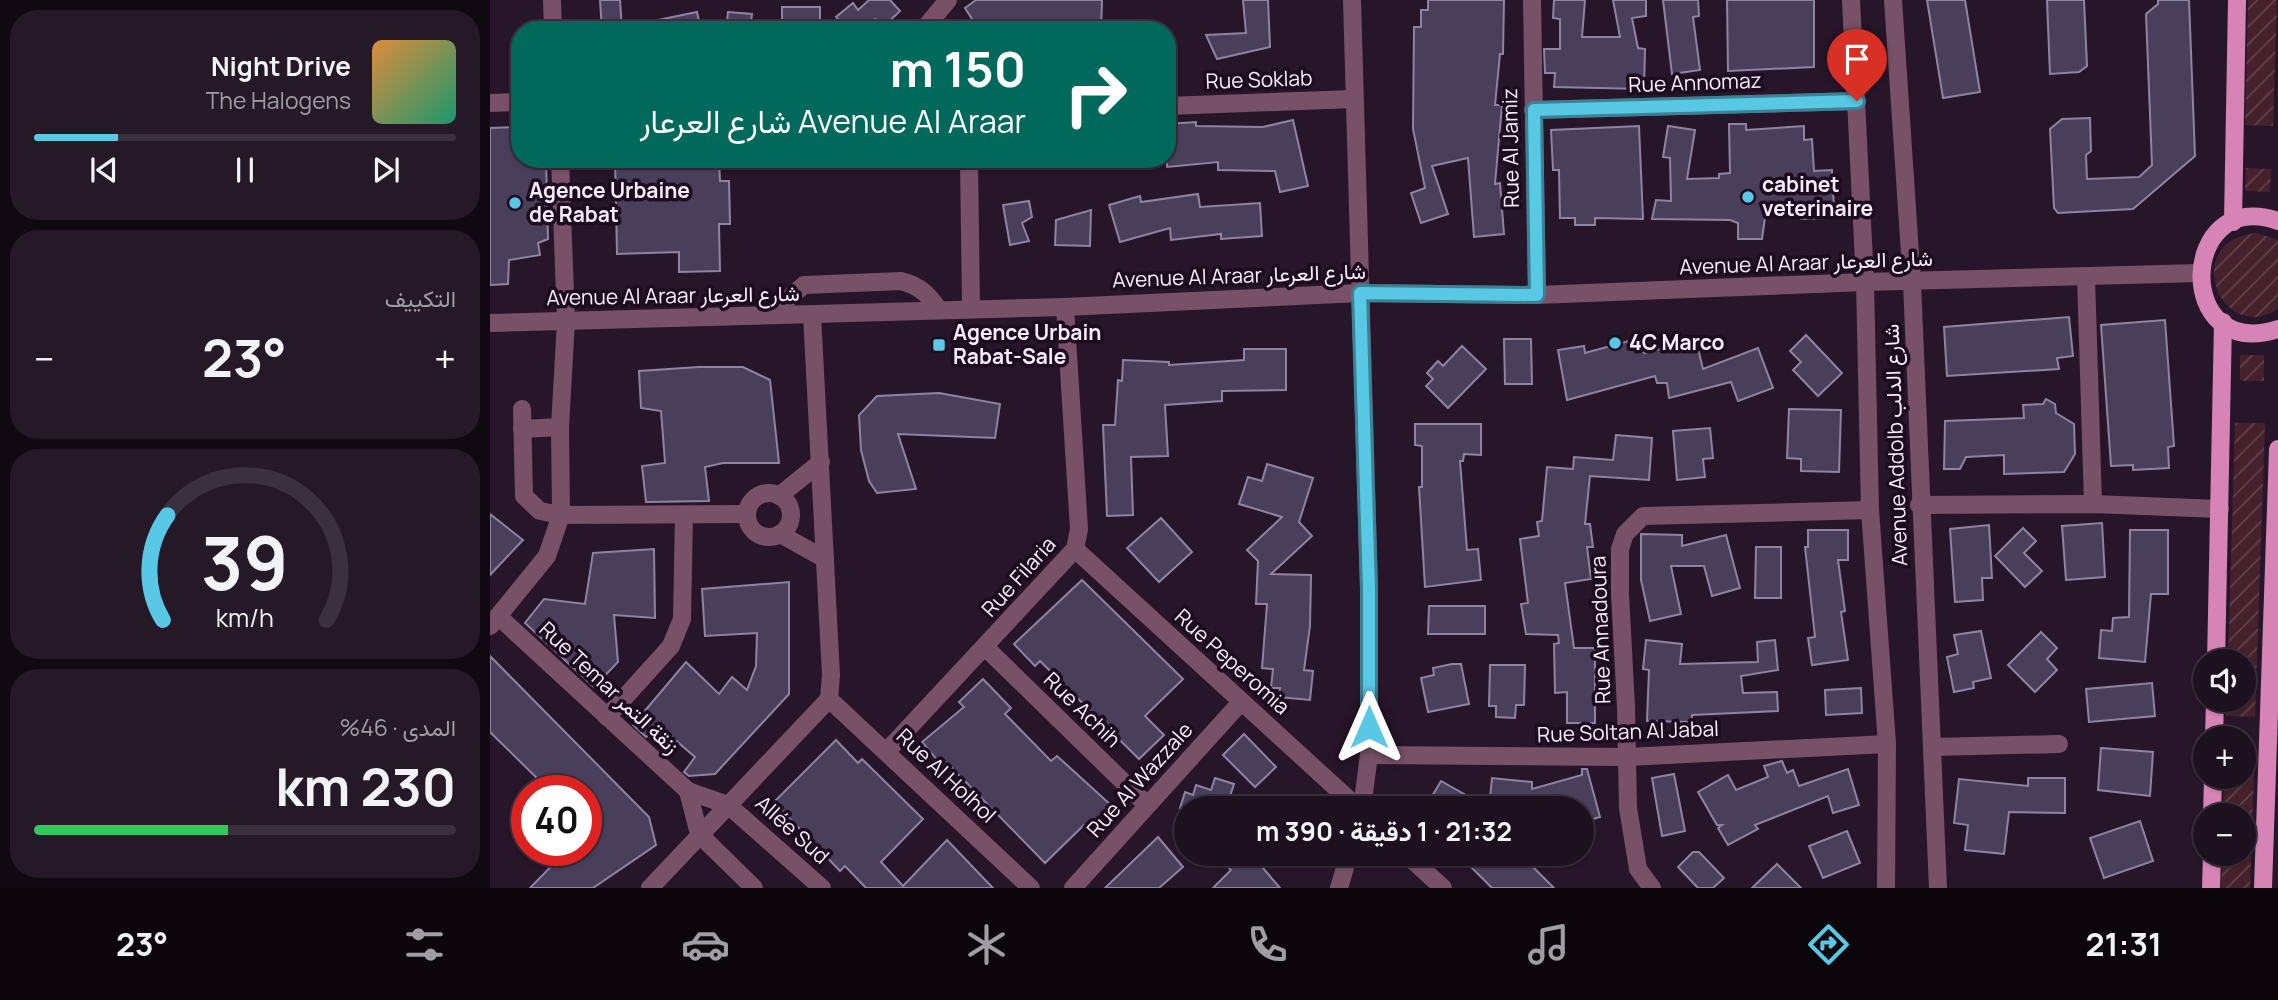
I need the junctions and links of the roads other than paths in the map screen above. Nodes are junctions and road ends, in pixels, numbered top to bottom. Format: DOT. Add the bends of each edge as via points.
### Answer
graph roads {
  1 [pos="552,0"];
  2 [pos="948,0"];
  3 [pos="1352,0"];
  4 [pos="1532,0"];
  5 [pos="1851,0"];
  6 [pos="1893,0"];
  7 [pos="2237,0"];
  8 [pos="553,21"];
  9 [pos="930,21"];
  10 [pos="1353,99"];
  11 [pos="1857,101"];
  12 [pos="511,102"];
  13 [pos="490,103"];
  14 [pos="1176,106"];
  15 [pos="1534,110"];
  16 [pos="560,168"];
  17 [pos="969,168"];
  18 [pos="2278,221"];
  19 [pos="2233,222"];
  20 [pos="2199,273"];
  21 [pos="2086,277"];
  22 [pos="1865,282"];
  23 [pos="1912,283"];
  24 [pos="1360,293"];
  25 [pos="1537,295"];
  26 [pos="1065,307"];
  27 [pos="971,308"];
  28 [pos="939,310"];
  29 [pos="769,315"];
  30 [pos="812,315"];
  31 [pos="566,321"];
  32 [pos="2223,322"];
  33 [pos="490,323"];
  34 [pos="2278,329"];
  35 [pos="522,409"];
  36 [pos="560,427"];
  37 [pos="522,429"];
  38 [pos="2278,449"];
  39 [pos="821,462"];
  40 [pos="779,496"];
  41 [pos="2277,500"];
  42 [pos="1919,505"];
  43 [pos="2093,505"];
  44 [pos="2220,509"];
  45 [pos="1870,510"];
  46 [pos="747,514"];
  47 [pos="561,515"];
  48 [pos="684,515"];
  49 [pos="780,534"];
  50 [pos="1075,549"];
  51 [pos="825,559"];
  52 [pos="495,622"];
  53 [pos="985,647"];
  54 [pos="2216,649"];
  55 [pos="2273,687"];
  56 [pos="829,699"];
  57 [pos="1241,702"];
  58 [pos="607,717"];
  59 [pos="1888,744"];
  60 [pos="2059,744"];
  61 [pos="1932,747"];
  62 [pos="887,751"];
  63 [pos="1369,755"];
  64 [pos="1627,757"];
  65 [pos="688,792"];
  66 [pos="1347,796"];
  67 [pos="1362,796"];
  68 [pos="728,805"];
  69 [pos="1147,806"];
  70 [pos="699,834"];
  71 [pos="1345,866"];
  72 [pos="1419,866"];
  73 [pos="2211,866"];
  74 [pos="650,888"];
  75 [pos="754,888"];
  76 [pos="822,888"];
  77 [pos="1031,888"];
  78 [pos="1073,888"];
  79 [pos="1339,888"];
  80 [pos="1443,888"];
  81 [pos="1652,888"];
  82 [pos="1886,888"];
  83 [pos="1938,888"];
  84 [pos="2211,888"];
  85 [pos="2263,888"];
  1 -- 8 [label="street"];
  2 -- 9 [label="street"];
  3 -- 10 [label="street"];
  4 -- 15 [label="street, Rue Al Jamiz"];
  5 -- 11 [label="street, Avenue Addolb شارع الدلب"];
  6 -- 23 [label="street, Avenue Addolb شارع الدلب"];
  7 -- 19 [label="main road"];
  10 -- 14 [label="street, Rue Soklab"];
  10 -- 24 [label="street"];
  11 -- 15 [label="street, Rue Annomaz"];
  11 -- 22 [label="street, Avenue Addolb شارع الدلب"];
  12 -- 13 [label="street"];
  15 -- 25 [label="street, Rue Al Jamiz"];
  16 -- 31 [label="street"];
  17 -- 27 [label="street"];
  18 -- 19 [label="main road" via="2258,217"];
  19 -- 20 [label="main road" via="2209,243"];
  20 -- 21 [label="street, Avenue Al Araar شارع العرعار"];
  20 -- 32 [label="main road" via="2206,301"];
  21 -- 23 [label="street, Avenue Al Araar شارع العرعار"];
  21 -- 43 [label="street"];
  22 -- 23 [label="street, Avenue Al Araar شارع العرعار"];
  22 -- 25 [label="street, Avenue Al Araar شارع العرعار"];
  22 -- 45 [label="street, Avenue Addolb شارع الدلب"];
  23 -- 42 [label="street, Avenue Addolb شارع الدلب"];
  24 -- 25 [label="street, Avenue Al Araar شارع العرعار"];
  24 -- 26 [label="street, Avenue Al Araar شارع العرعار"];
  24 -- 63 [label="street"];
  26 -- 27 [label="street, Avenue Al Araar شارع العرعار"];
  26 -- 50 [label="street, Rue Filaria" via="1079,529"];
  27 -- 28 [label="street, Avenue Al Araar شارع العرعار"];
  28 -- 29 [label="street" via="916,285 901,281 804,285"];
  28 -- 30 [label="street, Avenue Al Araar شارع العرعار"];
  29 -- 30 [label="street, Avenue Al Araar شارع العرعار"];
  29 -- 31 [label="street, Avenue Al Araar شارع العرعار"];
  30 -- 39 [label="street"];
  31 -- 33 [label="street, Avenue Al Araar شارع العرعار"];
  31 -- 36 [label="street"];
  32 -- 34 [label="main road" via="2252,333"];
  32 -- 44 [label="main road"];
  35 -- 37 [label="street"];
  36 -- 37 [label="street"];
  36 -- 47 [label="street"];
  37 -- 47 [label="street" via="524,496 540,512"];
  38 -- 41 [label="main road"];
  39 -- 40 [label="street"];
  39 -- 51 [label="street"];
  40 -- 46 [label="street" via="758,496"];
  40 -- 49 [label="street" via="791,515"];
  41 -- 55 [label="main road"];
  42 -- 43 [label="street"];
  42 -- 61 [label="street, Avenue Addolb شارع الدلب"];
  43 -- 44 [label="street"];
  44 -- 54 [label="main road"];
  45 -- 59 [label="street, Avenue Addolb شارع الدلب"];
  45 -- 64 [label="street, Rue Annadoura" via="1643,516 1637,520 1620,549"];
  46 -- 48 [label="street"];
  46 -- 49 [label="street" via="754,532 766,537"];
  47 -- 48 [label="street"];
  47 -- 52 [label="street" via="547,556"];
  48 -- 58 [label="street" via="678,633"];
  49 -- 51 [label="street"];
  50 -- 53 [label="street, Rue Filaria"];
  50 -- 57 [label="street, Rue Peperomia"];
  51 -- 56 [label="street"];
  52 -- 58 [label="street, Rue Temar زنقة التمر"];
  53 -- 62 [label="street, Rue Filaria"];
  53 -- 69 [label="street, Rue Achih"];
  55 -- 85 [label="main road"];
  56 -- 62 [label="street, Rue Al Holhol"];
  56 -- 68 [label="street"];
  57 -- 66 [label="street, Rue Peperomia"];
  57 -- 69 [label="street, Rue Al Wazzale"];
  58 -- 65 [label="street, Rue Temar زنقة التمر"];
  59 -- 64 [label="street, Rue Soltan Al Jabal"];
  59 -- 82 [label="street, Avenue Addolb شارع الدلب"];
  60 -- 61 [label="street"];
  61 -- 83 [label="street, Avenue Addolb شارع الدلب"];
  62 -- 77 [label="street, Rue Al Holhol"];
  63 -- 64 [label="street, Rue Soltan Al Jabal"];
  63 -- 67 [label="street"];
  64 -- 81 [label="street, Rue Annadoura" via="1628,808 1638,869"];
  65 -- 68 [label="street, Allée Sud"];
  65 -- 70 [label="street"];
  68 -- 70 [label="street"];
  68 -- 76 [label="street, Allée Sud"];
  69 -- 78 [label="street, Rue Al Wazzale"];
  70 -- 74 [label="street"];
  70 -- 75 [label="street"];
  71 -- 79 [label="street"];
  72 -- 80 [label="street"];
  73 -- 84 [label="main road"];
}
